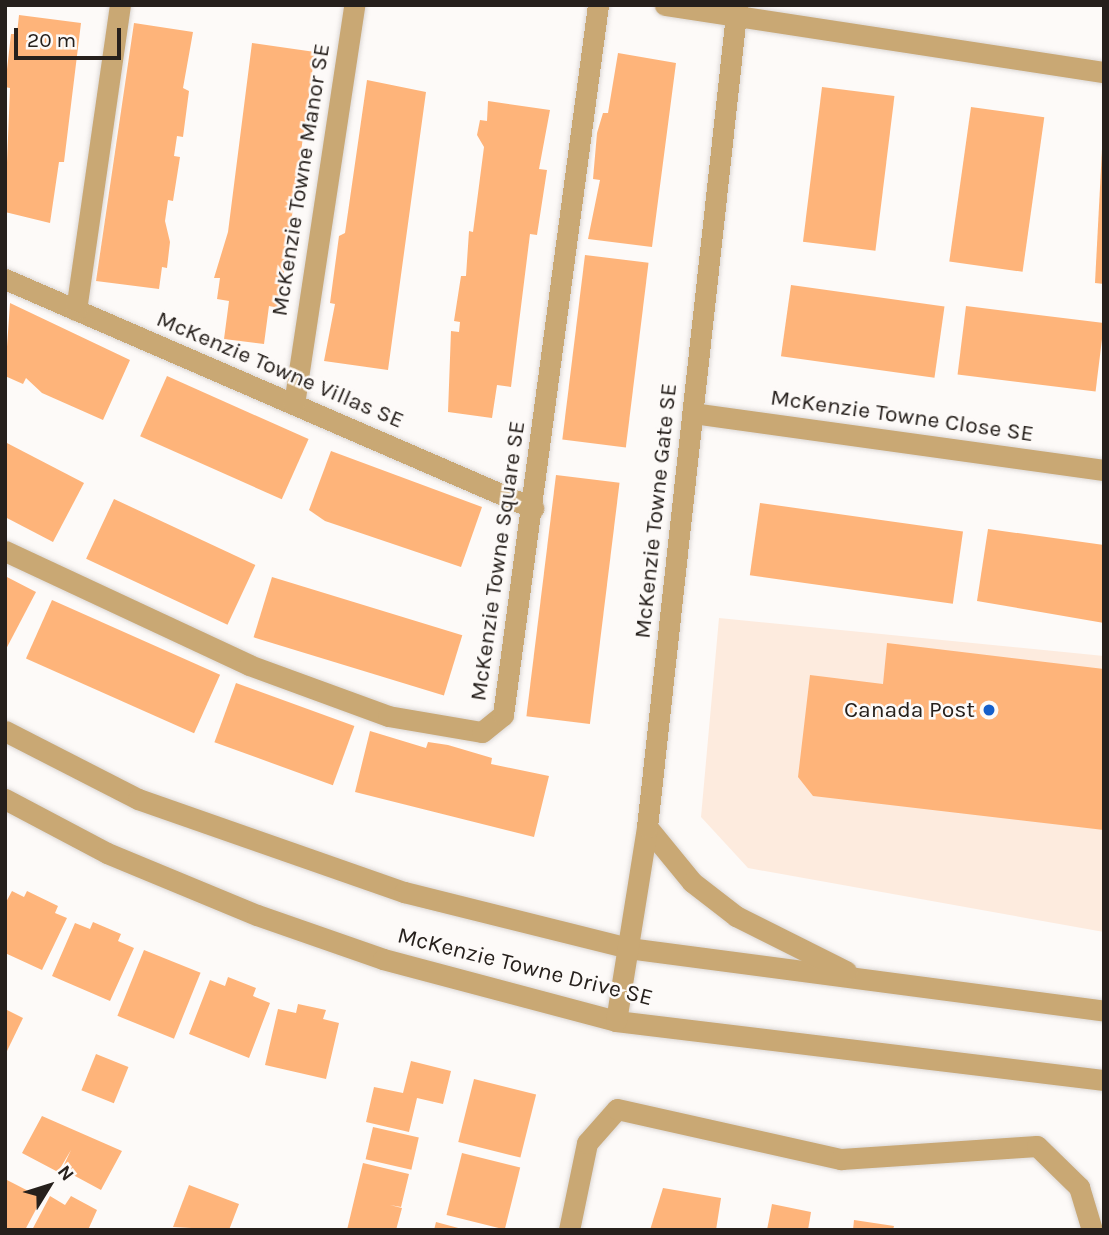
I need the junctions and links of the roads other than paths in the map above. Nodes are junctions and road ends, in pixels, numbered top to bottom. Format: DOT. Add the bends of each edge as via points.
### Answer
graph roads {
  1 [pos="120,5"];
  2 [pos="354,5"];
  3 [pos="598,5"];
  4 [pos="665,5"];
  5 [pos="737,10"];
  6 [pos="1104,72"];
  7 [pos="5,279"];
  8 [pos="76,310"];
  9 [pos="294,404"];
  10 [pos="693,413"];
  11 [pos="1104,470"];
  12 [pos="533,508"];
  13 [pos="5,551"];
  14 [pos="5,732"];
  15 [pos="5,799"];
  16 [pos="647,827"];
  17 [pos="628,948"];
  18 [pos="864,980"];
  19 [pos="1104,1010"];
  20 [pos="616,1021"];
  21 [pos="1104,1080"];
  22 [pos="569,1230"];
  23 [pos="1092,1230"];
  1 -- 8 [label="street"];
  2 -- 9 [label="street, McKenzie Towne Manor SE"];
  3 -- 12 [label="street, McKenzie Towne Square SE"];
  4 -- 5 [label="street"];
  5 -- 6 [label="street"];
  5 -- 10 [label="street, McKenzie Towne Gate SE"];
  7 -- 8 [label="street, McKenzie Towne Villas SE"];
  8 -- 9 [label="street, McKenzie Towne Villas SE"];
  9 -- 12 [label="street, McKenzie Towne Villas SE"];
  10 -- 11 [label="street, McKenzie Towne Close SE"];
  10 -- 16 [label="street, McKenzie Towne Gate SE"];
  12 -- 13 [label="street, McKenzie Towne Square SE" via="503,715 482,732 388,716 249,665"];
  14 -- 17 [label="street, McKenzie Towne Drive SE" via="138,799 271,848 404,892"];
  15 -- 20 [label="street, McKenzie Towne Drive SE" via="107,853 257,915 383,960"];
  16 -- 17 [label="street, McKenzie Towne Gate SE"];
  16 -- 18 [label="street" via="692,882 736,916"];
  17 -- 18 [label="street, McKenzie Towne Drive SE"];
  17 -- 20 [label="street, McKenzie Towne Gate SE"];
  18 -- 19 [label="street, McKenzie Towne Drive SE"];
  20 -- 21 [label="street, McKenzie Towne Drive SE"];
  22 -- 23 [label="street" via="587,1143 617,1109 841,1159 1037,1146 1079,1187"];
}
